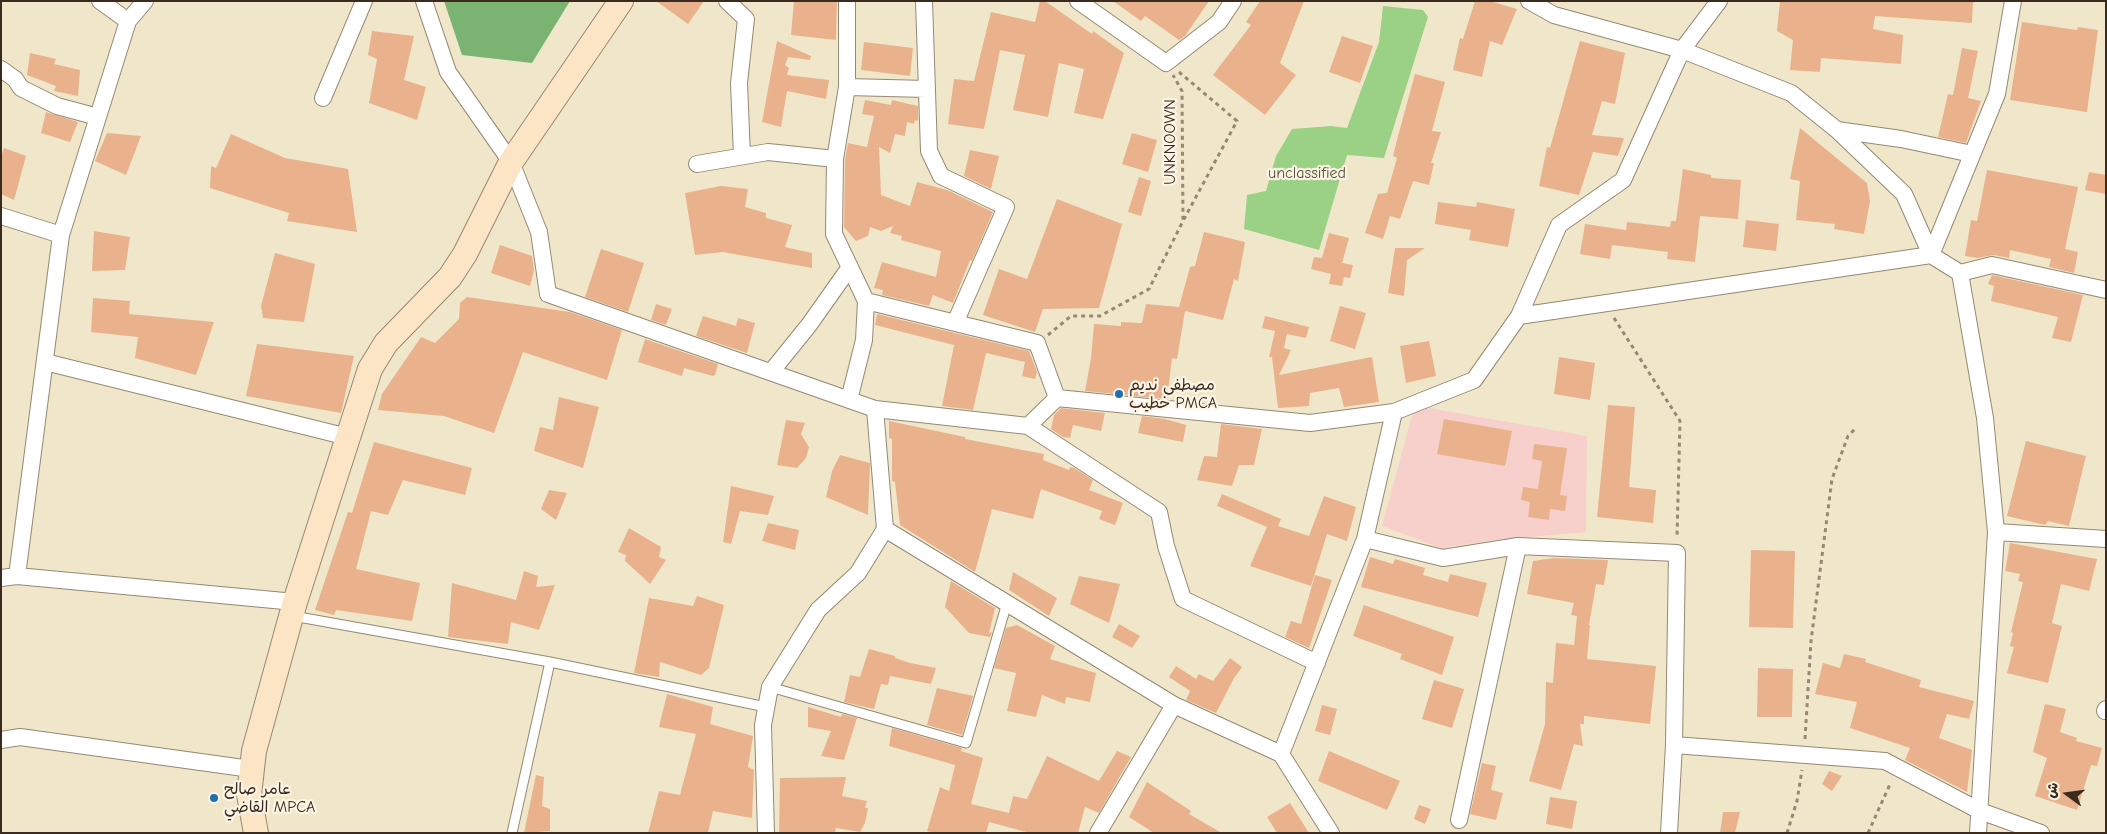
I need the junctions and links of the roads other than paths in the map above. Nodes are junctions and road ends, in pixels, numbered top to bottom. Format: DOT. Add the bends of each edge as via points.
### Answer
graph roads {
  1 [pos="100,1"];
  2 [pos="145,1"];
  3 [pos="364,1"];
  4 [pos="424,1"];
  5 [pos="621,1"];
  6 [pos="727,1"];
  7 [pos="847,1"];
  8 [pos="924,1"];
  9 [pos="1078,1"];
  10 [pos="1233,1"];
  11 [pos="1530,1"];
  12 [pos="1719,1"];
  13 [pos="2013,1"];
  14 [pos="128,22"];
  15 [pos="1682,50"];
  16 [pos="1,69"];
  17 [pos="847,87"];
  18 [pos="927,90"];
  19 [pos="324,98"];
  20 [pos="98,117"];
  21 [pos="1837,130"];
  22 [pos="1972,154"];
  23 [pos="742,156"];
  24 [pos="835,159"];
  25 [pos="511,162"];
  26 [pos="696,164"];
  27 [pos="1,216"];
  28 [pos="61,235"];
  29 [pos="1930,254"];
  30 [pos="850,267"];
  31 [pos="1960,273"];
  32 [pos="2106,290"];
  33 [pos="866,301"];
  34 [pos="1519,316"];
  35 [pos="955,323"];
  36 [pos="44,362"];
  37 [pos="771,372"];
  38 [pos="1057,398"];
  39 [pos="849,400"];
  40 [pos="875,408"];
  41 [pos="1394,412"];
  42 [pos="1028,426"];
  43 [pos="348,437"];
  44 [pos="885,528"];
  45 [pos="1996,532"];
  46 [pos="1366,539"];
  47 [pos="2106,539"];
  48 [pos="1518,546"];
  49 [pos="9,577"];
  50 [pos="1008,603"];
  51 [pos="293,609"];
  52 [pos="550,662"];
  53 [pos="1317,663"];
  54 [pos="770,687"];
  55 [pos="1174,705"];
  56 [pos="766,707"];
  57 [pos="1,740"];
  58 [pos="1674,746"];
  59 [pos="1281,754"];
  60 [pos="251,769"];
  61 [pos="1980,811"];
  62 [pos="1459,820"];
  63 [pos="256,833"];
  64 [pos="512,833"];
  65 [pos="766,833"];
  66 [pos="1098,833"];
  67 [pos="1331,833"];
  68 [pos="1669,833"];
  69 [pos="1978,833"];
  70 [pos="2041,833"];
  1 -- 14 [label="street"];
  2 -- 14 [label="street"];
  3 -- 19 [label="street"];
  4 -- 25 [label="street" via="448,72"];
  5 -- 25 [label="street"];
  6 -- 23 [label="street" via="746,19 739,83"];
  7 -- 17 [label="street"];
  8 -- 18 [label="street"];
  9 -- 10 [label="street" via="1166,62 1219,22"];
  11 -- 15 [label="street" via="1554,15"];
  12 -- 15 [label="street"];
  13 -- 22 [label="street" via="1996,94"];
  14 -- 20 [label="street"];
  15 -- 21 [label="street" via="1791,93"];
  15 -- 34 [label="street" via="1623,180 1559,225"];
  16 -- 20 [label="street" via="21,88 57,106"];
  17 -- 18 [label="street"];
  17 -- 24 [label="street"];
  18 -- 35 [label="street" via="929,150 941,176 1006,207"];
  20 -- 28 [label="street"];
  21 -- 22 [label="street"];
  21 -- 29 [label="street" via="1904,194"];
  22 -- 29 [label="street"];
  23 -- 24 [label="street" via="768,152"];
  23 -- 26 [label="street"];
  24 -- 30 [label="street" via="834,234"];
  25 -- 37 [label="street" via="539,232 548,294"];
  25 -- 43 [label="street" via="450,277 386,343 370,369"];
  27 -- 28 [label="street"];
  28 -- 36 [label="street"];
  29 -- 31 [label="street"];
  29 -- 34 [label="street"];
  30 -- 33 [label="street"];
  30 -- 37 [label="street" via="810,325"];
  31 -- 32 [label="street" via="1992,265"];
  31 -- 45 [label="street" via="1985,418"];
  33 -- 35 [label="street"];
  33 -- 39 [label="street" via="864,340"];
  34 -- 41 [label="street" via="1474,380"];
  35 -- 38 [label="street" via="1038,343"];
  36 -- 43 [label="street"];
  36 -- 49 [label="street"];
  37 -- 39 [label="street"];
  38 -- 41 [label="street" via="1310,423"];
  38 -- 42 [label="street"];
  39 -- 40 [label="street"];
  40 -- 42 [label="street"];
  40 -- 44 [label="street"];
  41 -- 46 [label="street"];
  42 -- 53 [label="street" via="1159,512 1183,599"];
  43 -- 51 [label="street"];
  44 -- 50 [label="street"];
  44 -- 54 [label="street" via="858,573 818,610"];
  45 -- 47 [label="street"];
  45 -- 61 [label="street"];
  46 -- 48 [label="street" via="1443,558"];
  46 -- 53 [label="street"];
  48 -- 58 [label="street" via="1677,553"];
  48 -- 62 [label="street"];
  49 -- 51 [label="street"];
  50 -- 54 [label="lane" via="966,743"];
  50 -- 55 [label="street"];
  51 -- 52 [label="lane"];
  51 -- 60 [label="street"];
  52 -- 56 [label="lane"];
  52 -- 64 [label="lane"];
  53 -- 59 [label="street"];
  54 -- 56 [label="street"];
  55 -- 59 [label="street"];
  55 -- 66 [label="street"];
  56 -- 65 [label="street" via="763,725"];
  57 -- 60 [label="street" via="20,737"];
  58 -- 61 [label="street" via="1885,761"];
  58 -- 68 [label="street"];
  59 -- 67 [label="street"];
  60 -- 63 [label="street" via="249,796"];
  61 -- 69 [label="street"];
  61 -- 70 [label="street"];
}
